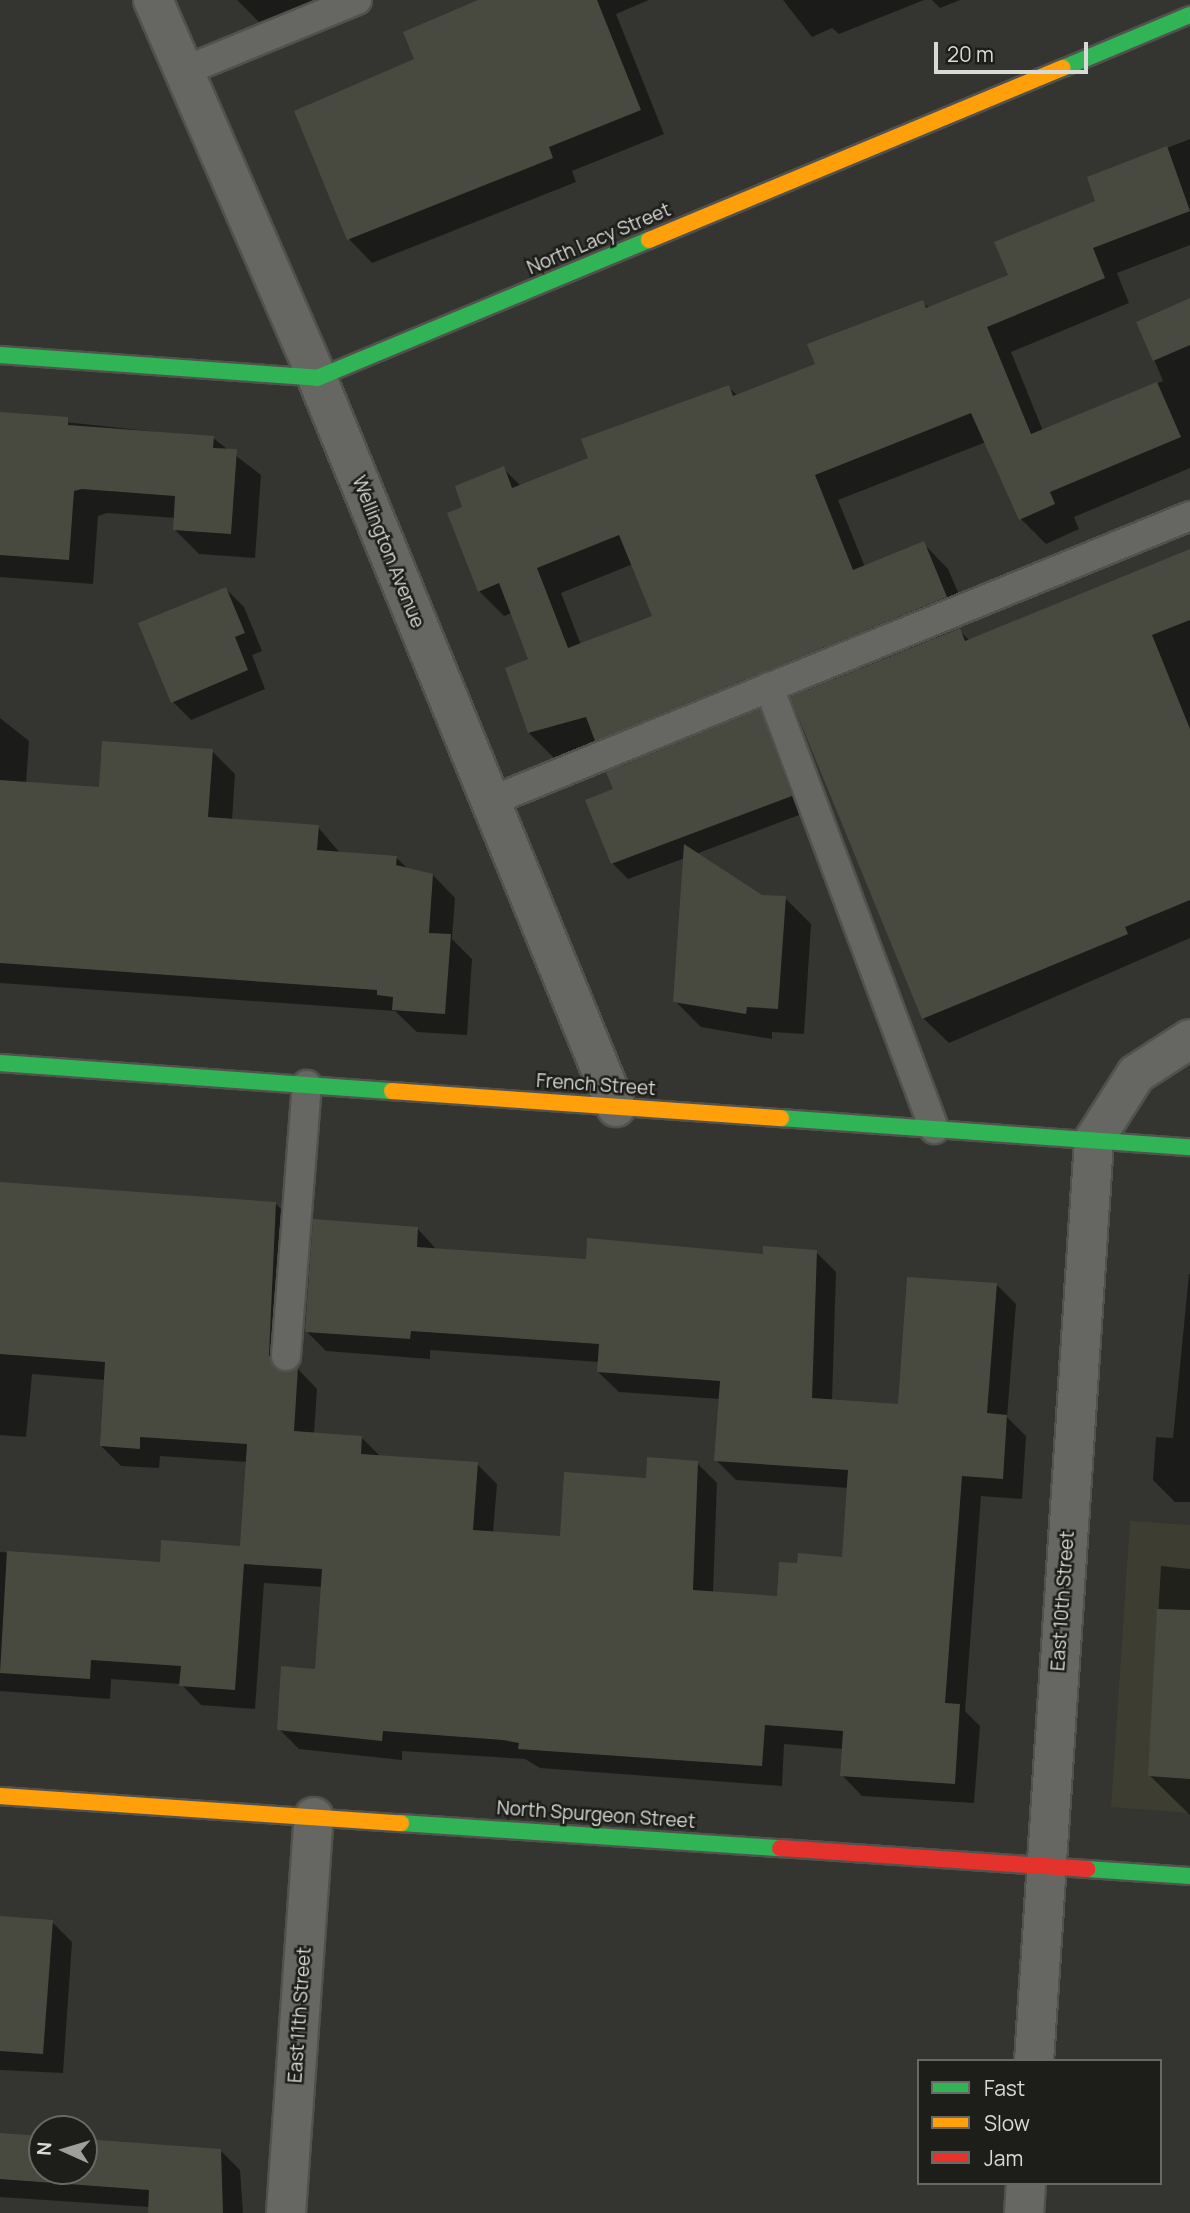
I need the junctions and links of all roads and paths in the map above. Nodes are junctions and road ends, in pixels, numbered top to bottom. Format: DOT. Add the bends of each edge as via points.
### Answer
graph roads {
  1 [pos="153,0"];
  2 [pos="356,0"];
  3 [pos="1190,15"];
  4 [pos="184,71"];
  5 [pos="0,355"];
  6 [pos="317,378"];
  7 [pos="1190,516"];
  8 [pos="769,687"];
  9 [pos="491,801"];
  10 [pos="1190,1039"];
  11 [pos="0,1063"];
  12 [pos="307,1085"];
  13 [pos="616,1107"];
  14 [pos="934,1129"];
  15 [pos="1094,1140"];
  16 [pos="1190,1147"];
  17 [pos="286,1356"];
  18 [pos="0,1796"];
  19 [pos="314,1817"];
  20 [pos="1046,1866"];
  21 [pos="1190,1876"];
  22 [pos="1034,2059"];
  23 [pos="1026,2185"];
  24 [pos="286,2213"];
  25 [pos="1024,2213"];
  1 -- 4 [label="street, Wellington Avenue"];
  2 -- 4 [label="lane"];
  3 -- 6 [label="street, North Lacy Street"];
  4 -- 6 [label="street, Wellington Avenue"];
  5 -- 6 [label="street, North Lacy Street"];
  6 -- 9 [label="street, Wellington Avenue"];
  7 -- 8 [label="lane"];
  8 -- 9 [label="lane"];
  8 -- 14 [label="lane"];
  9 -- 13 [label="street, Wellington Avenue"];
  10 -- 15 [label="street" via="1136,1074"];
  11 -- 12 [label="street, French Street"];
  12 -- 13 [label="street, French Street"];
  12 -- 17 [label="lane"];
  13 -- 14 [label="street, French Street"];
  14 -- 15 [label="street, French Street"];
  15 -- 16 [label="street, French Street"];
  15 -- 20 [label="street, East 10th Street"];
  18 -- 19 [label="street, North Spurgeon Street"];
  19 -- 20 [label="street, North Spurgeon Street"];
  19 -- 24 [label="street, East 11th Street"];
  20 -- 21 [label="street, North Spurgeon Street"];
  20 -- 22 [label="street, East 10th Street"];
  23 -- 25 [label="street"];
}
